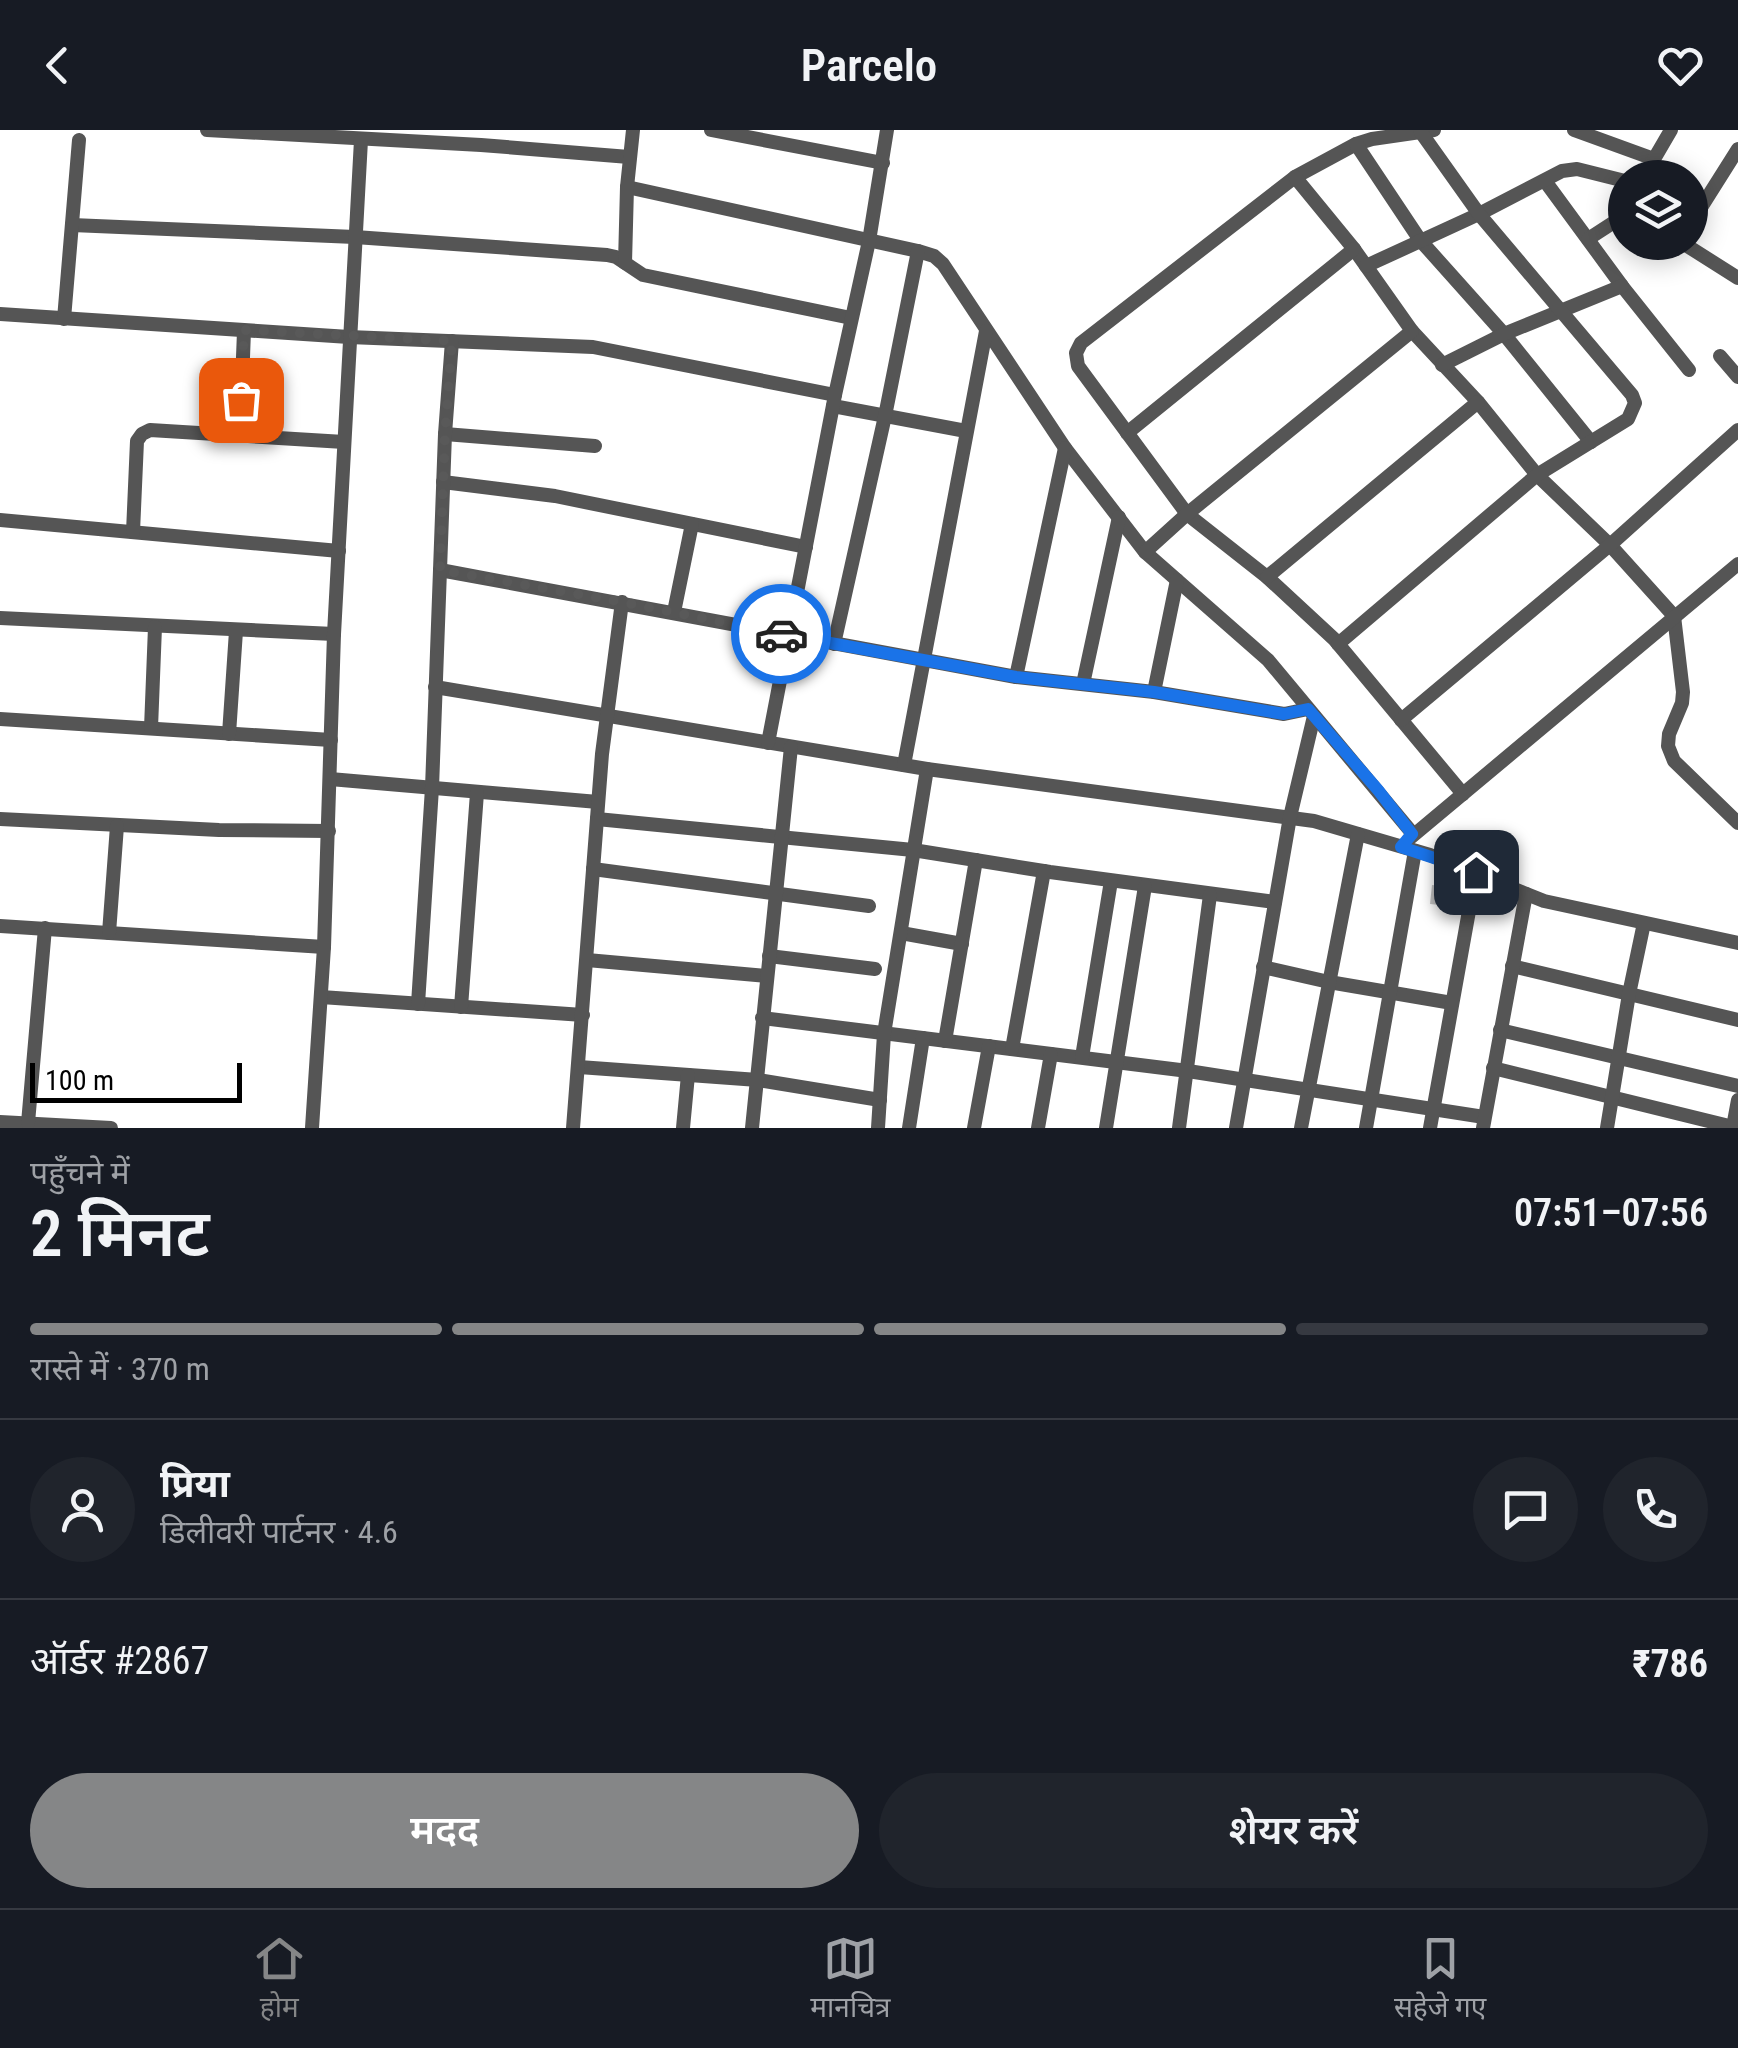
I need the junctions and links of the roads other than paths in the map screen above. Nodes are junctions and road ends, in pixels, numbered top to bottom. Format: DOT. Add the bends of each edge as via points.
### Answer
graph roads {
  1 [pos="206,130"];
  2 [pos="220,130"];
  3 [pos="633,130"];
  4 [pos="710,130"];
  5 [pos="887,130"];
  6 [pos="1434,130"];
  7 [pos="1574,130"];
  8 [pos="1671,130"];
  9 [pos="1420,131"];
  10 [pos="1371,134"];
  11 [pos="482,137"];
  12 [pos="79,140"];
  13 [pos="361,140"];
  14 [pos="1356,144"];
  15 [pos="1738,149"];
  16 [pos="630,157"];
  17 [pos="1654,160"];
  18 [pos="883,163"];
  19 [pos="1295,177"];
  20 [pos="1608,177"];
  21 [pos="1545,180"];
  22 [pos="627,187"];
  23 [pos="1708,196"];
  24 [pos="1478,214"];
  25 [pos="72,225"];
  26 [pos="1608,226"];
  27 [pos="355,237"];
  28 [pos="1588,239"];
  29 [pos="1420,240"];
  30 [pos="869,241"];
  31 [pos="1354,250"];
  32 [pos="918,251"];
  33 [pos="1708,257"];
  34 [pos="625,262"];
  35 [pos="1366,266"];
  36 [pos="1736,272"];
  37 [pos="1622,286"];
  38 [pos="1562,311"];
  39 [pos="0,314"];
  40 [pos="851,318"];
  41 [pos="64,319"];
  42 [pos="244,330"];
  43 [pos="986,331"];
  44 [pos="1412,331"];
  45 [pos="1504,334"];
  46 [pos="349,338"];
  47 [pos="452,341"];
  48 [pos="1720,356"];
  49 [pos="1442,366"];
  50 [pos="1690,370"];
  51 [pos="1738,377"];
  52 [pos="834,400"];
  53 [pos="1478,402"];
  54 [pos="885,416"];
  55 [pos="1738,430"];
  56 [pos="966,431"];
  57 [pos="1127,432"];
  58 [pos="445,434"];
  59 [pos="240,436"];
  60 [pos="344,442"];
  61 [pos="1591,442"];
  62 [pos="595,446"];
  63 [pos="1065,448"];
  64 [pos="1538,475"];
  65 [pos="444,482"];
  66 [pos="1188,514"];
  67 [pos="1118,517"];
  68 [pos="0,520"];
  69 [pos="692,524"];
  70 [pos="133,532"];
  71 [pos="1610,545"];
  72 [pos="806,547"];
  73 [pos="338,551"];
  74 [pos="1145,552"];
  75 [pos="1738,564"];
  76 [pos="440,570"];
  77 [pos="1267,577"];
  78 [pos="1177,580"];
  79 [pos="622,602"];
  80 [pos="674,612"];
  81 [pos="1674,616"];
  82 [pos="0,618"];
  83 [pos="155,627"];
  84 [pos="236,631"];
  85 [pos="334,634"];
  86 [pos="790,636"];
  87 [pos="834,644"];
  88 [pos="1338,644"];
  89 [pos="922,661"];
  90 [pos="1016,677"];
  91 [pos="1084,684"];
  92 [pos="435,687"];
  93 [pos="1154,692"];
  94 [pos="1311,712"];
  95 [pos="607,716"];
  96 [pos="0,718"];
  97 [pos="1400,720"];
  98 [pos="151,728"];
  99 [pos="229,734"];
  100 [pos="331,740"];
  101 [pos="768,742"];
  102 [pos="791,747"];
  103 [pos="904,766"];
  104 [pos="927,769"];
  105 [pos="330,779"];
  106 [pos="432,788"];
  107 [pos="477,793"];
  108 [pos="1463,794"];
  109 [pos="598,802"];
  110 [pos="1290,817"];
  111 [pos="597,818"];
  112 [pos="0,819"];
  113 [pos="1738,823"];
  114 [pos="117,826"];
  115 [pos="328,831"];
  116 [pos="1358,834"];
  117 [pos="1412,834"];
  118 [pos="781,835"];
  119 [pos="1408,849"];
  120 [pos="913,850"];
  121 [pos="976,860"];
  122 [pos="593,869"];
  123 [pos="1044,871"];
  124 [pos="1476,872"];
  125 [pos="1111,881"];
  126 [pos="1145,886"];
  127 [pos="776,892"];
  128 [pos="1526,894"];
  129 [pos="1210,895"];
  130 [pos="1275,902"];
  131 [pos="870,906"];
  132 [pos="1644,922"];
  133 [pos="0,926"];
  134 [pos="45,928"];
  135 [pos="109,933"];
  136 [pos="901,933"];
  137 [pos="1738,943"];
  138 [pos="962,944"];
  139 [pos="324,947"];
  140 [pos="769,956"];
  141 [pos="587,960"];
  142 [pos="1512,966"];
  143 [pos="1263,967"];
  144 [pos="875,969"];
  145 [pos="767,976"];
  146 [pos="1330,982"];
  147 [pos="1390,992"];
  148 [pos="1629,994"];
  149 [pos="320,997"];
  150 [pos="1452,1002"];
  151 [pos="418,1004"];
  152 [pos="461,1007"];
  153 [pos="584,1015"];
  154 [pos="762,1018"];
  155 [pos="1738,1020"];
  156 [pos="1500,1030"];
  157 [pos="884,1034"];
  158 [pos="923,1038"];
  159 [pos="945,1041"];
  160 [pos="988,1046"];
  161 [pos="1012,1049"];
  162 [pos="1051,1054"];
  163 [pos="1082,1058"];
  164 [pos="1620,1058"];
  165 [pos="1117,1062"];
  166 [pos="579,1067"];
  167 [pos="1493,1068"];
  168 [pos="1188,1071"];
  169 [pos="688,1075"];
  170 [pos="758,1080"];
  171 [pos="1243,1080"];
  172 [pos="1738,1086"];
  173 [pos="1308,1090"];
  174 [pos="1614,1098"];
  175 [pos="880,1100"];
  176 [pos="1370,1100"];
  177 [pos="1738,1100"];
  178 [pos="1432,1109"];
  179 [pos="0,1122"];
  180 [pos="1483,1123"];
  181 [pos="28,1124"];
  182 [pos="110,1128"];
  183 [pos="312,1128"];
  184 [pos="574,1128"];
  185 [pos="683,1128"];
  186 [pos="752,1128"];
  187 [pos="878,1128"];
  188 [pos="909,1128"];
  189 [pos="974,1128"];
  190 [pos="1038,1128"];
  191 [pos="1106,1128"];
  192 [pos="1179,1128"];
  193 [pos="1236,1128"];
  194 [pos="1302,1128"];
  195 [pos="1366,1128"];
  196 [pos="1430,1128"];
  197 [pos="1607,1128"];
  198 [pos="1735,1128"];
  1 -- 2 [label="street"];
  2 -- 13 [label="street"];
  3 -- 16 [label="street"];
  4 -- 18 [label="street"];
  5 -- 18 [label="street"];
  6 -- 9 [label="street"];
  7 -- 17 [label="street"];
  8 -- 17 [label="street"];
  9 -- 10 [label="street"];
  9 -- 24 [label="street"];
  10 -- 14 [label="street"];
  11 -- 13 [label="street"];
  11 -- 16 [label="street"];
  12 -- 25 [label="street"];
  13 -- 27 [label="street"];
  14 -- 19 [label="street"];
  14 -- 29 [label="street"];
  15 -- 23 [label="street"];
  16 -- 22 [label="street"];
  18 -- 30 [label="street"];
  19 -- 31 [label="street"];
  19 -- 57 [label="street" via="1081,343 1078,366"];
  20 -- 21 [label="street" via="1570,169"];
  21 -- 24 [label="street"];
  21 -- 28 [label="street"];
  22 -- 30 [label="street"];
  22 -- 34 [label="street"];
  24 -- 29 [label="street"];
  24 -- 38 [label="street"];
  25 -- 27 [label="street"];
  25 -- 41 [label="street"];
  26 -- 28 [label="street"];
  27 -- 34 [label="street" via="607,255"];
  27 -- 46 [label="street"];
  28 -- 37 [label="street"];
  29 -- 35 [label="street"];
  29 -- 45 [label="street"];
  30 -- 32 [label="street"];
  30 -- 40 [label="street"];
  31 -- 35 [label="street"];
  31 -- 57 [label="street"];
  32 -- 43 [label="street" via="943,264"];
  32 -- 54 [label="street"];
  33 -- 36 [label="street"];
  34 -- 40 [label="street" via="643,275"];
  35 -- 44 [label="street"];
  37 -- 38 [label="street"];
  37 -- 50 [label="street"];
  38 -- 45 [label="street"];
  38 -- 61 [label="street" via="1635,403 1628,419"];
  39 -- 41 [label="street"];
  40 -- 52 [label="street"];
  41 -- 42 [label="street"];
  42 -- 46 [label="street"];
  42 -- 59 [label="street"];
  43 -- 56 [label="street"];
  43 -- 63 [label="street"];
  44 -- 49 [label="street"];
  44 -- 66 [label="street"];
  45 -- 49 [label="street"];
  45 -- 61 [label="street"];
  46 -- 47 [label="street"];
  46 -- 60 [label="street"];
  47 -- 52 [label="street" via="593,347"];
  47 -- 58 [label="street"];
  48 -- 51 [label="street"];
  49 -- 53 [label="street"];
  52 -- 54 [label="street"];
  52 -- 72 [label="street"];
  53 -- 64 [label="street"];
  53 -- 77 [label="street"];
  54 -- 56 [label="street"];
  54 -- 87 [label="street"];
  55 -- 71 [label="street"];
  56 -- 89 [label="street"];
  57 -- 66 [label="street"];
  58 -- 62 [label="street"];
  58 -- 65 [label="street"];
  59 -- 60 [label="street"];
  59 -- 70 [label="street" via="142,434"];
  60 -- 73 [label="street"];
  61 -- 64 [label="street"];
  63 -- 67 [label="street"];
  63 -- 90 [label="street"];
  64 -- 71 [label="street"];
  64 -- 88 [label="street"];
  65 -- 69 [label="street"];
  65 -- 76 [label="street"];
  66 -- 74 [label="street"];
  66 -- 77 [label="street"];
  67 -- 74 [label="street"];
  67 -- 91 [label="street"];
  68 -- 70 [label="street"];
  69 -- 72 [label="street"];
  69 -- 80 [label="street"];
  70 -- 73 [label="street"];
  71 -- 81 [label="street"];
  71 -- 97 [label="street"];
  72 -- 86 [label="street"];
  73 -- 85 [label="street"];
  74 -- 78 [label="street"];
  75 -- 81 [label="street"];
  76 -- 79 [label="street"];
  76 -- 92 [label="street"];
  77 -- 88 [label="street"];
  78 -- 93 [label="street"];
  78 -- 94 [label="street" via="1268,660"];
  79 -- 80 [label="street"];
  79 -- 95 [label="street"];
  80 -- 86 [label="street"];
  81 -- 108 [label="street"];
  81 -- 113 [label="street" via="1684,692 1668,746 1674,761"];
  82 -- 83 [label="street"];
  83 -- 84 [label="street"];
  83 -- 98 [label="street"];
  84 -- 85 [label="street"];
  84 -- 99 [label="street"];
  85 -- 100 [label="street"];
  86 -- 87 [label="street"];
  86 -- 101 [label="street"];
  87 -- 89 [label="street"];
  88 -- 97 [label="street"];
  89 -- 90 [label="street"];
  89 -- 103 [label="street"];
  90 -- 91 [label="street"];
  91 -- 93 [label="street"];
  92 -- 95 [label="street"];
  92 -- 106 [label="street"];
  93 -- 94 [label="street" via="1284,714"];
  94 -- 110 [label="street"];
  94 -- 117 [label="street"];
  95 -- 101 [label="street"];
  95 -- 109 [label="street"];
  96 -- 98 [label="street"];
  97 -- 108 [label="street"];
  98 -- 99 [label="street"];
  99 -- 100 [label="street"];
  100 -- 105 [label="street"];
  101 -- 102 [label="street"];
  102 -- 103 [label="street"];
  102 -- 118 [label="street"];
  103 -- 104 [label="street"];
  104 -- 110 [label="street"];
  104 -- 120 [label="street"];
  105 -- 106 [label="street"];
  105 -- 115 [label="street"];
  106 -- 107 [label="street"];
  106 -- 151 [label="street"];
  107 -- 109 [label="street"];
  107 -- 152 [label="street"];
  108 -- 117 [label="street"];
  109 -- 111 [label="street"];
  110 -- 116 [label="street"];
  110 -- 130 [label="street"];
  111 -- 118 [label="street"];
  111 -- 122 [label="street"];
  112 -- 114 [label="street"];
  114 -- 115 [label="street"];
  114 -- 135 [label="street"];
  115 -- 139 [label="street"];
  116 -- 119 [label="street"];
  116 -- 146 [label="street"];
  117 -- 119 [label="street"];
  118 -- 120 [label="street"];
  118 -- 127 [label="street"];
  119 -- 124 [label="street"];
  119 -- 147 [label="street"];
  120 -- 121 [label="street"];
  120 -- 136 [label="street"];
  121 -- 123 [label="street"];
  121 -- 138 [label="street"];
  122 -- 127 [label="street"];
  122 -- 141 [label="street"];
  123 -- 125 [label="street"];
  123 -- 161 [label="street"];
  124 -- 128 [label="street"];
  124 -- 150 [label="street"];
  125 -- 126 [label="street"];
  125 -- 163 [label="street"];
  126 -- 129 [label="street"];
  126 -- 165 [label="street"];
  127 -- 131 [label="street"];
  127 -- 140 [label="street"];
  128 -- 132 [label="street"];
  128 -- 142 [label="street"];
  129 -- 130 [label="street"];
  129 -- 168 [label="street"];
  130 -- 143 [label="street"];
  132 -- 137 [label="street"];
  132 -- 148 [label="street"];
  133 -- 134 [label="street"];
  134 -- 135 [label="street"];
  134 -- 181 [label="street"];
  135 -- 139 [label="street"];
  136 -- 138 [label="street"];
  136 -- 157 [label="street"];
  138 -- 159 [label="street"];
  139 -- 149 [label="street"];
  140 -- 144 [label="street"];
  140 -- 145 [label="street"];
  141 -- 145 [label="street"];
  141 -- 153 [label="street"];
  142 -- 148 [label="street"];
  142 -- 156 [label="street"];
  143 -- 146 [label="street"];
  143 -- 171 [label="street"];
  145 -- 154 [label="street"];
  146 -- 147 [label="street"];
  146 -- 173 [label="street"];
  147 -- 150 [label="street"];
  147 -- 176 [label="street"];
  148 -- 155 [label="street"];
  148 -- 164 [label="street"];
  149 -- 151 [label="street"];
  149 -- 183 [label="street"];
  150 -- 178 [label="street"];
  151 -- 152 [label="street"];
  152 -- 153 [label="street"];
  153 -- 166 [label="street"];
  154 -- 157 [label="street"];
  154 -- 170 [label="street"];
  156 -- 164 [label="street"];
  156 -- 167 [label="street"];
  157 -- 158 [label="street"];
  157 -- 175 [label="street"];
  158 -- 159 [label="street"];
  158 -- 188 [label="street"];
  159 -- 160 [label="street"];
  160 -- 161 [label="street"];
  160 -- 189 [label="street"];
  161 -- 162 [label="street"];
  162 -- 163 [label="street"];
  162 -- 190 [label="street"];
  163 -- 165 [label="street"];
  164 -- 172 [label="street"];
  164 -- 174 [label="street"];
  165 -- 168 [label="street"];
  165 -- 191 [label="street"];
  166 -- 169 [label="street"];
  166 -- 184 [label="street"];
  167 -- 174 [label="street"];
  167 -- 180 [label="street"];
  168 -- 171 [label="street"];
  168 -- 192 [label="street"];
  169 -- 170 [label="street"];
  169 -- 185 [label="street"];
  170 -- 175 [label="street"];
  170 -- 186 [label="street"];
  171 -- 173 [label="street"];
  171 -- 193 [label="street"];
  173 -- 176 [label="street"];
  173 -- 194 [label="street"];
  174 -- 197 [label="street"];
  174 -- 198 [label="street"];
  175 -- 187 [label="street"];
  176 -- 178 [label="street"];
  176 -- 195 [label="street"];
  177 -- 198 [label="street"];
  178 -- 180 [label="street"];
  178 -- 196 [label="street"];
  179 -- 181 [label="street"];
  181 -- 182 [label="street"];
}
